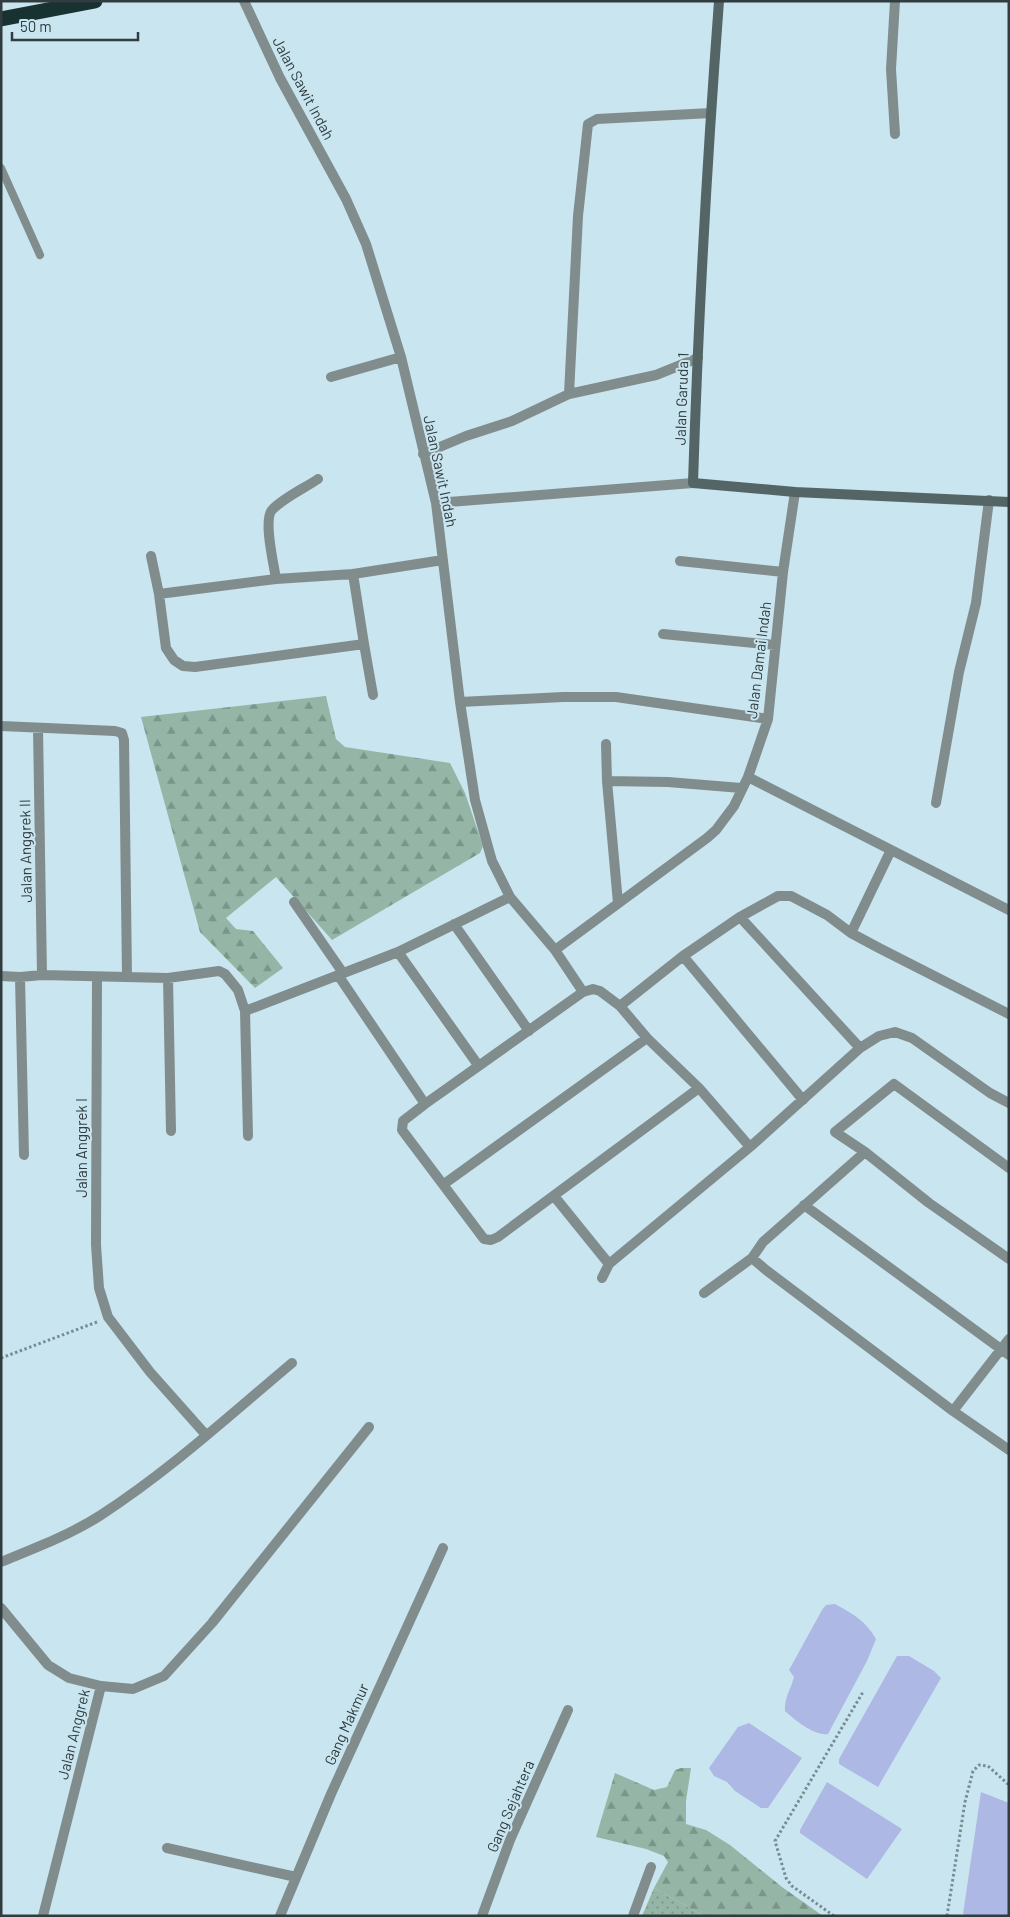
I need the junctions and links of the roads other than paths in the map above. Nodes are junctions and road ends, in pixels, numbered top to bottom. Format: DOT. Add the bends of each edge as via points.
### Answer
graph roads {
  1 [pos="95,1"];
  2 [pos="244,1"];
  3 [pos="719,1"];
  4 [pos="895,1"];
  5 [pos="1,19"];
  6 [pos="711,114"];
  7 [pos="895,134"];
  8 [pos="1,168"];
  9 [pos="40,255"];
  10 [pos="401,357"];
  11 [pos="698,358"];
  12 [pos="331,378"];
  13 [pos="569,394"];
  14 [pos="423,454"];
  15 [pos="318,479"];
  16 [pos="693,483"];
  17 [pos="795,492"];
  18 [pos="989,500"];
  19 [pos="1009,502"];
  20 [pos="436,503"];
  21 [pos="151,556"];
  22 [pos="443,560"];
  23 [pos="680,561"];
  24 [pos="783,572"];
  25 [pos="354,574"];
  26 [pos="276,579"];
  27 [pos="159,594"];
  28 [pos="663,634"];
  29 [pos="364,644"];
  30 [pos="775,645"];
  31 [pos="373,696"];
  32 [pos="460,702"];
  33 [pos="768,719"];
  34 [pos="1,726"];
  35 [pos="38,728"];
  36 [pos="606,744"];
  37 [pos="748,777"];
  38 [pos="606,781"];
  39 [pos="741,788"];
  40 [pos="936,804"];
  41 [pos="891,850"];
  42 [pos="510,897"];
  43 [pos="294,902"];
  44 [pos="618,903"];
  45 [pos="1009,910"];
  46 [pos="740,917"];
  47 [pos="454,924"];
  48 [pos="851,933"];
  49 [pos="556,950"];
  50 [pos="398,952"];
  51 [pos="682,956"];
  52 [pos="42,974"];
  53 [pos="340,974"];
  54 [pos="1,976"];
  55 [pos="20,977"];
  56 [pos="97,977"];
  57 [pos="127,977"];
  58 [pos="168,978"];
  59 [pos="583,992"];
  60 [pos="620,1006"];
  61 [pos="245,1012"];
  62 [pos="1009,1014"];
  63 [pos="529,1031"];
  64 [pos="647,1038"];
  65 [pos="860,1048"];
  66 [pos="478,1065"];
  67 [pos="698,1088"];
  68 [pos="803,1100"];
  69 [pos="425,1104"];
  70 [pos="1009,1104"];
  71 [pos="171,1131"];
  72 [pos="248,1136"];
  73 [pos="750,1146"];
  74 [pos="865,1152"];
  75 [pos="24,1154"];
  76 [pos="1009,1168"];
  77 [pos="444,1184"];
  78 [pos="554,1196"];
  79 [pos="804,1205"];
  80 [pos="752,1258"];
  81 [pos="1009,1259"];
  82 [pos="609,1264"];
  83 [pos="602,1278"];
  84 [pos="704,1293"];
  85 [pos="1009,1339"];
  86 [pos="1005,1352"];
  87 [pos="292,1364"];
  88 [pos="953,1411"];
  89 [pos="369,1427"];
  90 [pos="206,1435"];
  91 [pos="1009,1450"];
  92 [pos="444,1548"];
  93 [pos="1,1562"];
  94 [pos="1,1608"];
  95 [pos="101,1686"];
  96 [pos="568,1710"];
  97 [pos="167,1848"];
  98 [pos="651,1867"];
  99 [pos="296,1877"];
  100 [pos="43,1916"];
  101 [pos="280,1916"];
  102 [pos="482,1916"];
  103 [pos="633,1916"];
  1 -- 5 [label="highway"];
  2 -- 10 [label="street, Jalan Sawit Indah" via="366,244"];
  3 -- 6 [label="street, Jalan Garuda 1"];
  4 -- 7 [label="street" via="891,64"];
  6 -- 11 [label="street, Jalan Garuda 1"];
  6 -- 13 [label="street" via="597,119 588,124 578,216"];
  8 -- 9 [label="lane"];
  10 -- 12 [label="street"];
  10 -- 14 [label="street, Jalan Sawit Indah"];
  11 -- 13 [label="street" via="656,374"];
  11 -- 16 [label="street, Jalan Garuda 1"];
  13 -- 14 [label="street" via="512,421"];
  14 -- 20 [label="street, Jalan Sawit Indah"];
  15 -- 26 [label="street" via="279,504 270,514 268,526"];
  16 -- 17 [label="street"];
  16 -- 20 [label="street"];
  17 -- 18 [label="street"];
  17 -- 24 [label="street, Jalan Damai Indah"];
  18 -- 19 [label="street"];
  18 -- 40 [label="street" via="976,603 959,672"];
  20 -- 22 [label="street, Jalan Sawit Indah"];
  21 -- 27 [label="street"];
  22 -- 25 [label="street"];
  22 -- 32 [label="street, Jalan Sawit Indah"];
  23 -- 24 [label="street"];
  24 -- 30 [label="street, Jalan Damai Indah"];
  25 -- 26 [label="street"];
  25 -- 29 [label="street"];
  26 -- 27 [label="street"];
  27 -- 29 [label="street" via="166,648 183,666"];
  28 -- 30 [label="street"];
  29 -- 31 [label="street"];
  30 -- 33 [label="street, Jalan Damai Indah"];
  32 -- 33 [label="street" via="616,698"];
  32 -- 42 [label="street, Jalan Sawit Indah" via="475,800 492,861"];
  33 -- 37 [label="street, Jalan Damai Indah"];
  34 -- 35 [label="street"];
  35 -- 52 [label="street, Jalan Anggrek II"];
  35 -- 57 [label="street" via="122,733"];
  36 -- 38 [label="street"];
  37 -- 39 [label="street, Jalan Damai Indah"];
  37 -- 41 [label="street"];
  38 -- 39 [label="street"];
  38 -- 44 [label="street"];
  39 -- 44 [label="street, Jalan Damai Indah" via="734,806 716,830"];
  41 -- 45 [label="street"];
  41 -- 48 [label="street"];
  42 -- 47 [label="street"];
  42 -- 49 [label="street, Jalan Sawit Indah"];
  43 -- 53 [label="street"];
  44 -- 49 [label="street, Jalan Damai Indah"];
  46 -- 48 [label="street" via="778,896 791,896 827,915"];
  46 -- 51 [label="street"];
  46 -- 65 [label="street"];
  47 -- 50 [label="street"];
  47 -- 63 [label="street"];
  48 -- 62 [label="street"];
  49 -- 59 [label="street, Jalan Sawit Indah"];
  50 -- 53 [label="street"];
  50 -- 66 [label="street"];
  51 -- 60 [label="street"];
  51 -- 68 [label="street"];
  52 -- 55 [label="street"];
  52 -- 56 [label="street"];
  53 -- 61 [label="street"];
  53 -- 69 [label="street"];
  54 -- 55 [label="street"];
  55 -- 75 [label="street"];
  56 -- 57 [label="street"];
  56 -- 90 [label="street, Jalan Anggrek I" via="96,1245 99,1288 108,1317 150,1372"];
  57 -- 58 [label="street"];
  58 -- 61 [label="street" via="223,972 238,990"];
  58 -- 71 [label="street"];
  59 -- 60 [label="street" via="600,991"];
  59 -- 63 [label="street"];
  60 -- 64 [label="street"];
  61 -- 72 [label="street"];
  63 -- 66 [label="street"];
  64 -- 67 [label="street"];
  64 -- 77 [label="street"];
  65 -- 68 [label="street"];
  65 -- 70 [label="street" via="879,1036 896,1032 912,1038"];
  66 -- 69 [label="street"];
  67 -- 73 [label="street"];
  67 -- 78 [label="street"];
  68 -- 73 [label="street"];
  69 -- 77 [label="street" via="403,1121 402,1130"];
  73 -- 82 [label="street"];
  74 -- 76 [label="street" via="835,1132 894,1084"];
  74 -- 79 [label="street"];
  74 -- 81 [label="street" via="929,1203"];
  77 -- 78 [label="street" via="484,1239 490,1240"];
  78 -- 82 [label="street"];
  79 -- 80 [label="street" via="763,1242"];
  79 -- 86 [label="street"];
  80 -- 84 [label="street"];
  80 -- 88 [label="street"];
  82 -- 83 [label="street"];
  85 -- 86 [label="street"];
  86 -- 88 [label="street"];
  87 -- 90 [label="street"];
  88 -- 91 [label="street"];
  89 -- 95 [label="street" via="212,1623 164,1676 133,1689"];
  90 -- 93 [label="street" via="144,1486 100,1516 55,1540"];
  92 -- 99 [label="street, Gang Makmur" via="371,1704"];
  94 -- 95 [label="street, Jalan Anggrek" via="48,1665 69,1678"];
  95 -- 100 [label="street, Jalan Anggrek"];
  96 -- 102 [label="street, Gang Sejahtera" via="510,1840"];
  97 -- 99 [label="street"];
  98 -- 103 [label="street"];
  99 -- 101 [label="street, Gang Makmur"];
}
